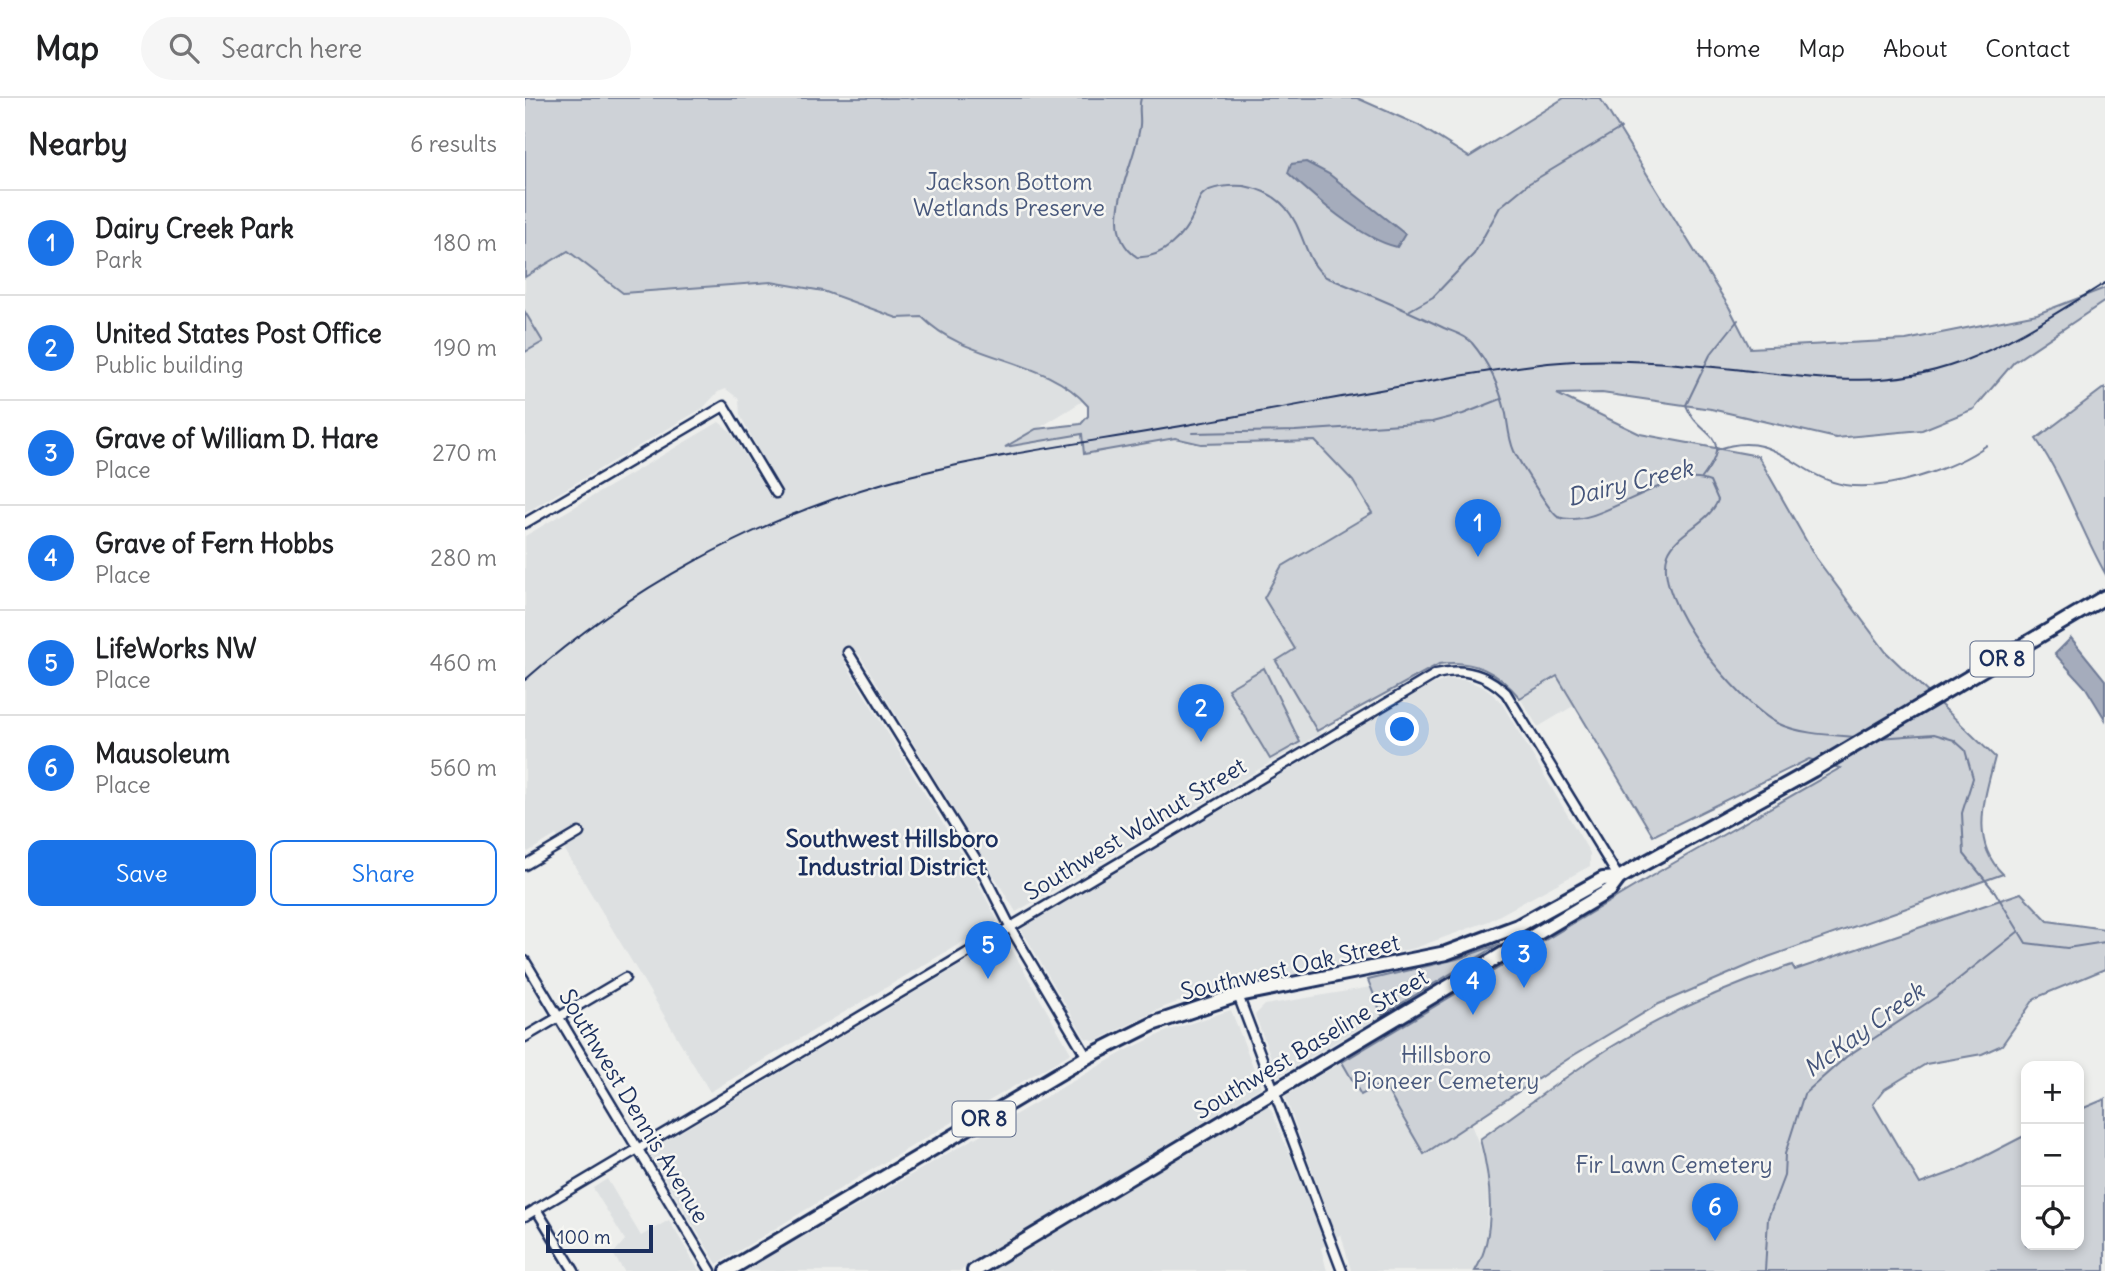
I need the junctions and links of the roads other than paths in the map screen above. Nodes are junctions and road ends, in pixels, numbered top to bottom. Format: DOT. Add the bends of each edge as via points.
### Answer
graph roads {
  1 [pos="776,493"];
  2 [pos="525,523"];
  3 [pos="2105,597"];
  4 [pos="848,652"];
  5 [pos="579,833"];
  6 [pos="525,865"];
  7 [pos="1619,878"];
  8 [pos="1011,926"];
  9 [pos="525,961"];
  10 [pos="625,978"];
  11 [pos="1238,995"];
  12 [pos="559,1017"];
  13 [pos="525,1037"];
  14 [pos="1087,1058"];
  15 [pos="1273,1091"];
  16 [pos="638,1149"];
  17 [pos="536,1209"];
  18 [pos="525,1216"];
  19 [pos="574,1271"];
  20 [pos="711,1271"];
  21 [pos="727,1271"];
  22 [pos="974,1271"];
  23 [pos="1342,1271"];
  1 -- 2 [label="street" via="724,406"];
  3 -- 7 [label="highway, Southwest Baseline Street / OR 8" via="1813,770"];
  4 -- 8 [label="street" via="976,859"];
  5 -- 6 [label="street"];
  7 -- 8 [label="street, Southwest Walnut Street" via="1509,697 1483,676 1450,671 1423,680"];
  7 -- 11 [label="highway, Southwest Oak Street / OR 8" via="1603,879 1518,926 1446,953"];
  7 -- 15 [label="highway, Southwest Baseline Street / OR 8" via="1599,897"];
  8 -- 14 [label="street"];
  8 -- 16 [label="street, Southwest Walnut Street"];
  9 -- 12 [label="street, Southwest Dennis Avenue"];
  10 -- 12 [label="street"];
  11 -- 14 [label="highway, Southwest Oak Street / OR 8" via="1168,1017"];
  11 -- 15 [label="street"];
  12 -- 13 [label="street"];
  12 -- 16 [label="street, Southwest Dennis Avenue"];
  14 -- 21 [label="highway, Southwest Oak Street / OR 8"];
  15 -- 22 [label="highway, Southwest Baseline Street / OR 8"];
  15 -- 23 [label="street"];
  16 -- 17 [label="street, Southwest Walnut Street"];
  16 -- 20 [label="street, Southwest Dennis Avenue"];
  17 -- 18 [label="street, Southwest Walnut Street"];
  17 -- 19 [label="street"];
}
